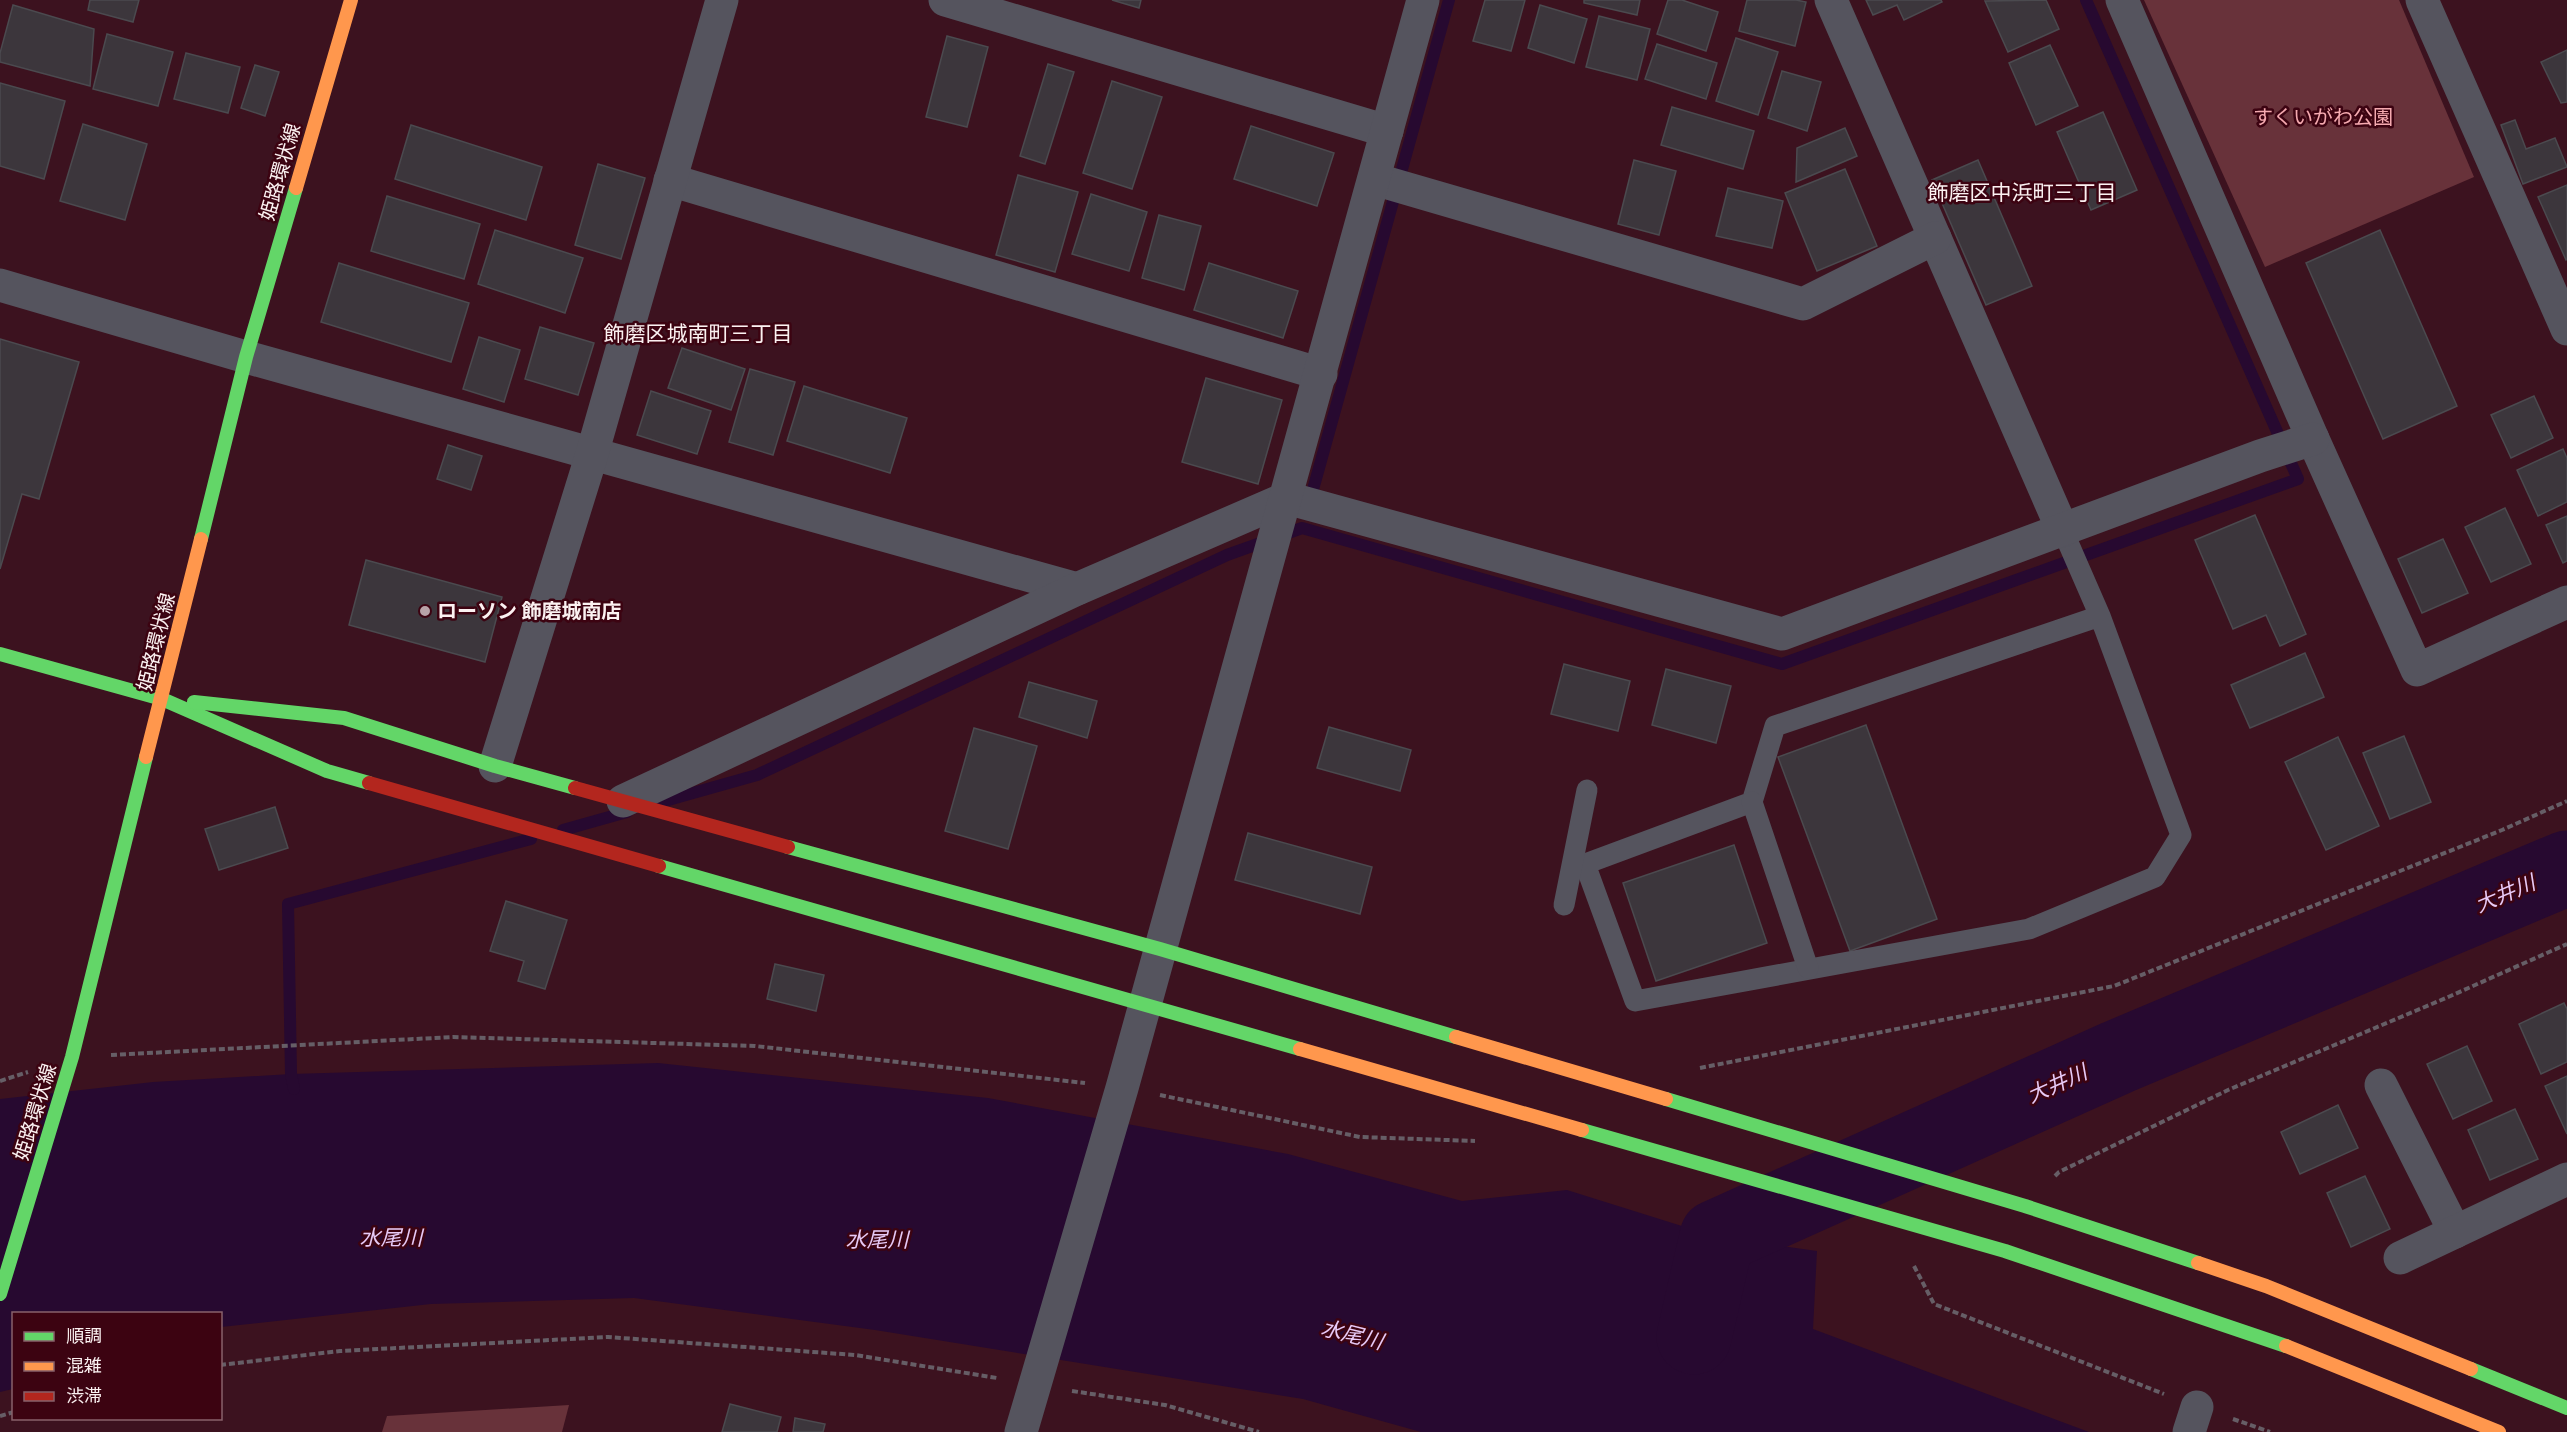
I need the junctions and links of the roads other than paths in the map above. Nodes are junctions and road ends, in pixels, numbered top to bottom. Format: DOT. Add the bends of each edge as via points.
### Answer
graph roads {
  1 [pos="351,0"];
  2 [pos="722,0"];
  3 [pos="945,0"];
  4 [pos="1423,0"];
  5 [pos="1831,0"];
  6 [pos="2122,0"];
  7 [pos="2422,0"];
  8 [pos="1387,131"];
  9 [pos="1374,179"];
  10 [pos="670,180"];
  11 [pos="1935,238"];
  12 [pos="0,285"];
  13 [pos="2567,329"];
  14 [pos="246,357"];
  15 [pos="1321,374"];
  16 [pos="2313,439"];
  17 [pos="592,454"];
  18 [pos="1287,498"];
  19 [pos="2063,531"];
  20 [pos="1077,589"];
  21 [pos="2567,602"];
  22 [pos="2097,608"];
  23 [pos="0,654"];
  24 [pos="162,699"];
  25 [pos="495,766"];
  26 [pos="1587,790"];
  27 [pos="623,801"];
  28 [pos="1752,802"];
  29 [pos="1579,863"];
  30 [pos="1564,905"];
  31 [pos="1160,949"];
  32 [pos="1808,968"];
  33 [pos="1144,1003"];
  34 [pos="2381,1085"];
  35 [pos="2567,1179"];
  36 [pos="2455,1232"];
  37 [pos="2400,1258"];
  38 [pos="0,1294"];
  39 [pos="2567,1408"];
  40 [pos="1021,1432"];
  41 [pos="2499,1432"];
  1 -- 14 [label="street, 姫路環状線"];
  2 -- 10 [label="street"];
  3 -- 8 [label="street"];
  4 -- 8 [label="street"];
  5 -- 11 [label="street"];
  6 -- 16 [label="street"];
  7 -- 13 [label="street"];
  8 -- 9 [label="street"];
  9 -- 11 [label="street" via="1803,304"];
  9 -- 15 [label="street"];
  10 -- 15 [label="street"];
  10 -- 17 [label="street"];
  11 -- 19 [label="street"];
  12 -- 14 [label="street"];
  14 -- 17 [label="street"];
  14 -- 24 [label="street, 姫路環状線"];
  15 -- 18 [label="street"];
  16 -- 19 [label="street"];
  16 -- 21 [label="street" via="2417,670"];
  17 -- 20 [label="street"];
  17 -- 25 [label="street"];
  18 -- 19 [label="street" via="1782,634"];
  18 -- 20 [label="street"];
  18 -- 31 [label="street"];
  19 -- 22 [label="lane"];
  20 -- 27 [label="street"];
  22 -- 28 [label="lane" via="1775,726"];
  22 -- 32 [label="lane" via="2181,835 2155,877 2029,929"];
  23 -- 24 [label="street"];
  24 -- 25 [label="street" via="344,718"];
  24 -- 33 [label="street" via="327,771"];
  24 -- 38 [label="street, 姫路環状線" via="72,1057"];
  25 -- 27 [label="street"];
  26 -- 29 [label="lane"];
  27 -- 31 [label="street"];
  28 -- 29 [label="lane"];
  28 -- 32 [label="lane"];
  29 -- 30 [label="lane"];
  29 -- 32 [label="lane" via="1635,1001"];
  31 -- 33 [label="street"];
  31 -- 39 [label="street" via="2025,1206 2266,1286"];
  33 -- 40 [label="street"];
  33 -- 41 [label="street" via="2005,1251 2264,1337"];
  34 -- 36 [label="street"];
  35 -- 36 [label="street"];
  36 -- 37 [label="street"];
}
